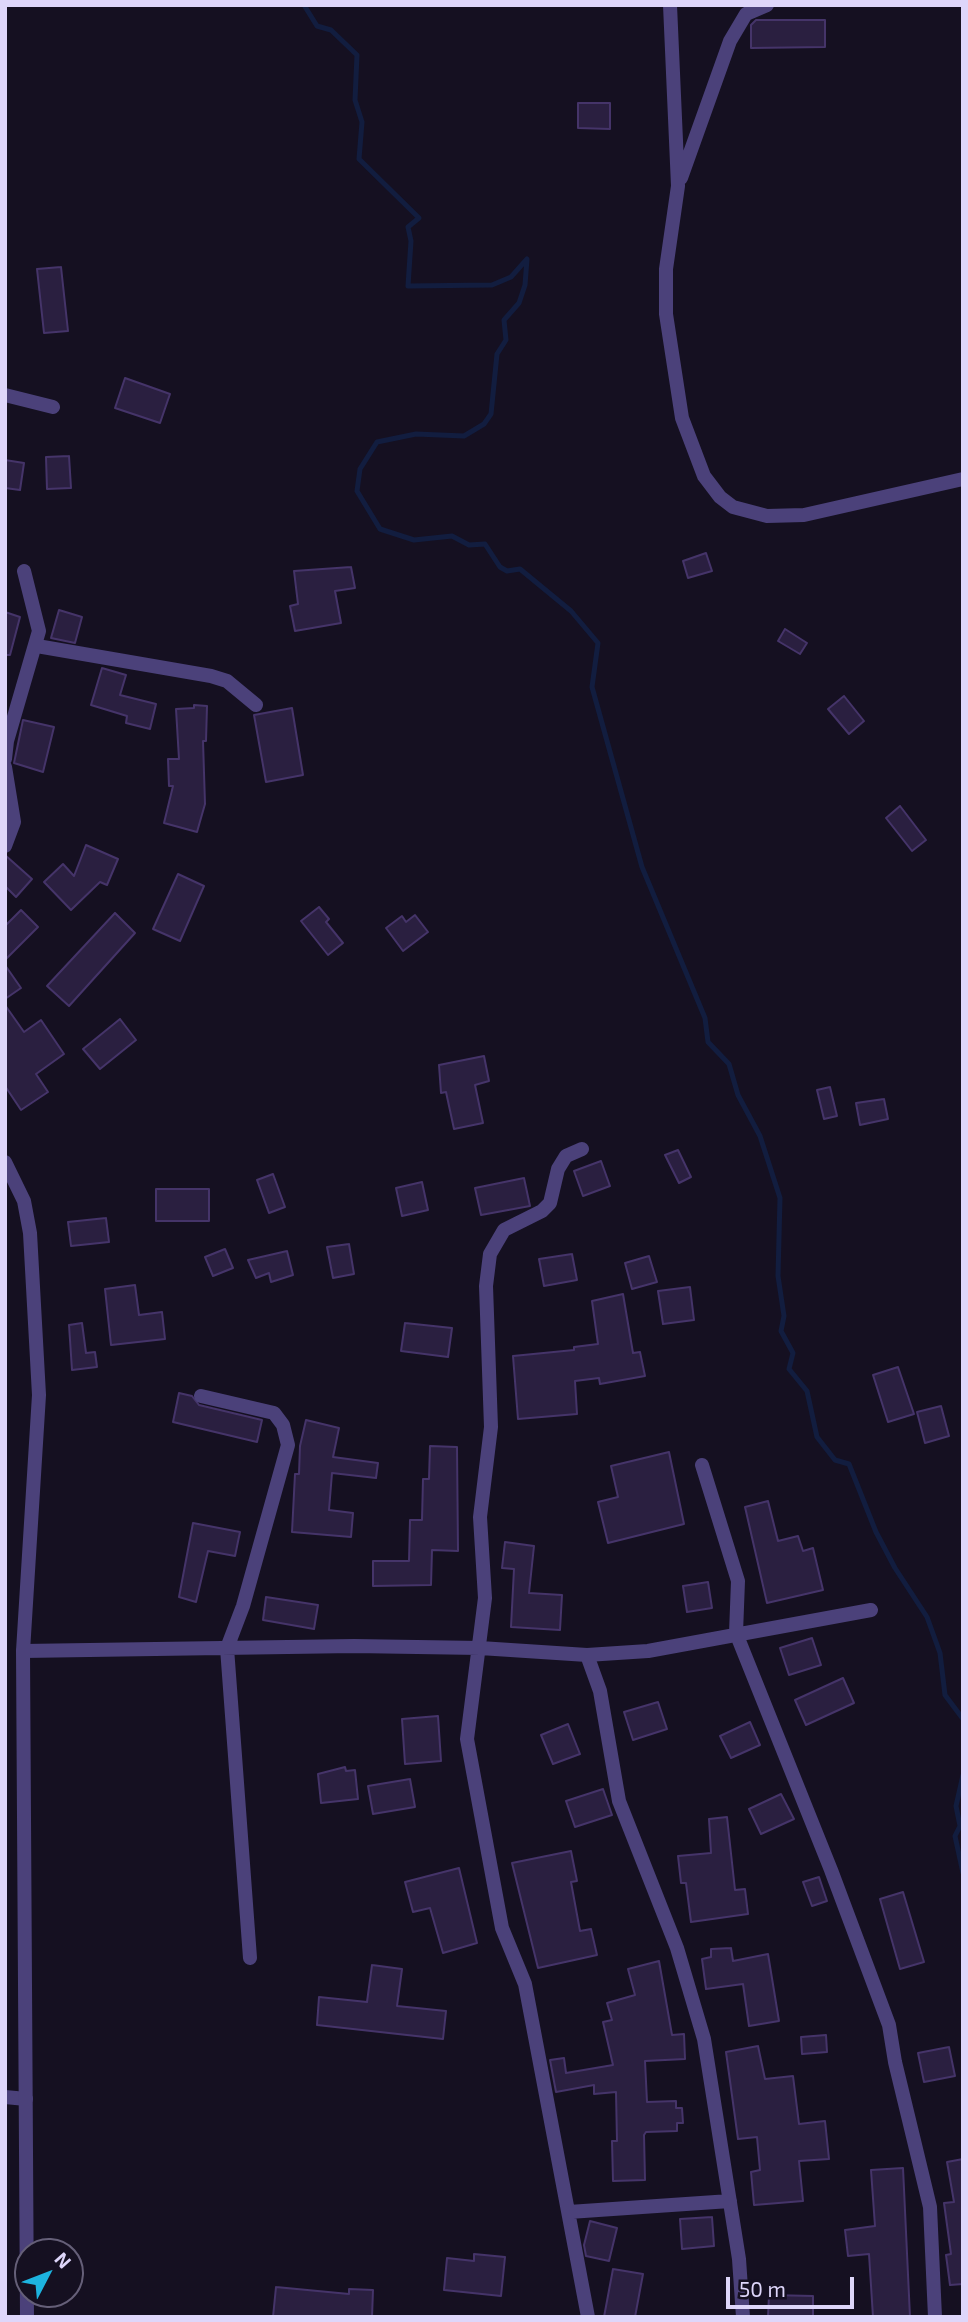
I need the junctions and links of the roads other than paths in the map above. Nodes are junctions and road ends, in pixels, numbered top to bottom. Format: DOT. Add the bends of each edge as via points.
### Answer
graph roads {
  1 [pos="670,5"];
  2 [pos="767,5"];
  3 [pos="678,186"];
  4 [pos="5,395"];
  5 [pos="53,407"];
  6 [pos="963,479"];
  7 [pos="24,571"];
  8 [pos="37,646"];
  9 [pos="256,705"];
  10 [pos="5,756"];
  11 [pos="5,767"];
  12 [pos="5,846"];
  13 [pos="582,1149"];
  14 [pos="5,1162"];
  15 [pos="201,1396"];
  16 [pos="702,1465"];
  17 [pos="871,1611"];
  18 [pos="736,1633"];
  19 [pos="227,1648"];
  20 [pos="480,1648"];
  21 [pos="23,1651"];
  22 [pos="587,1655"];
  23 [pos="250,1958"];
  24 [pos="5,2097"];
  25 [pos="26,2099"];
  26 [pos="730,2201"];
  27 [pos="569,2212"];
  28 [pos="27,2317"];
  29 [pos="588,2317"];
  30 [pos="743,2317"];
  31 [pos="936,2317"];
  1 -- 3 [label="street"];
  2 -- 3 [label="street" via="746,14 730,41"];
  3 -- 6 [label="street" via="666,269 666,314 682,418 697,463 720,497 750,513 804,515"];
  4 -- 5 [label="street"];
  7 -- 8 [label="street" via="36,609"];
  8 -- 9 [label="street" via="211,676 227,681"];
  8 -- 10 [label="street"];
  11 -- 12 [label="street" via="14,822"];
  13 -- 20 [label="street" via="566,1156 558,1169 550,1203 504,1230 490,1254 486,1286 491,1427 480,1517 485,1598"];
  14 -- 21 [label="street" via="24,1201 30,1233 39,1395"];
  15 -- 19 [label="street" via="274,1413 288,1445"];
  16 -- 18 [label="street" via="738,1581"];
  17 -- 18 [label="street"];
  18 -- 22 [label="street" via="648,1651"];
  18 -- 31 [label="street" via="889,2025 930,2207"];
  19 -- 20 [label="street"];
  19 -- 21 [label="street"];
  19 -- 23 [label="street"];
  20 -- 22 [label="street"];
  20 -- 27 [label="street" via="467,1739 502,1928 525,1984"];
  21 -- 25 [label="street"];
  22 -- 26 [label="street" via="600,1691 619,1801 677,1948 704,2039"];
  24 -- 25 [label="street"];
  25 -- 28 [label="street"];
  26 -- 27 [label="street"];
  26 -- 30 [label="street"];
  27 -- 29 [label="street"];
}
